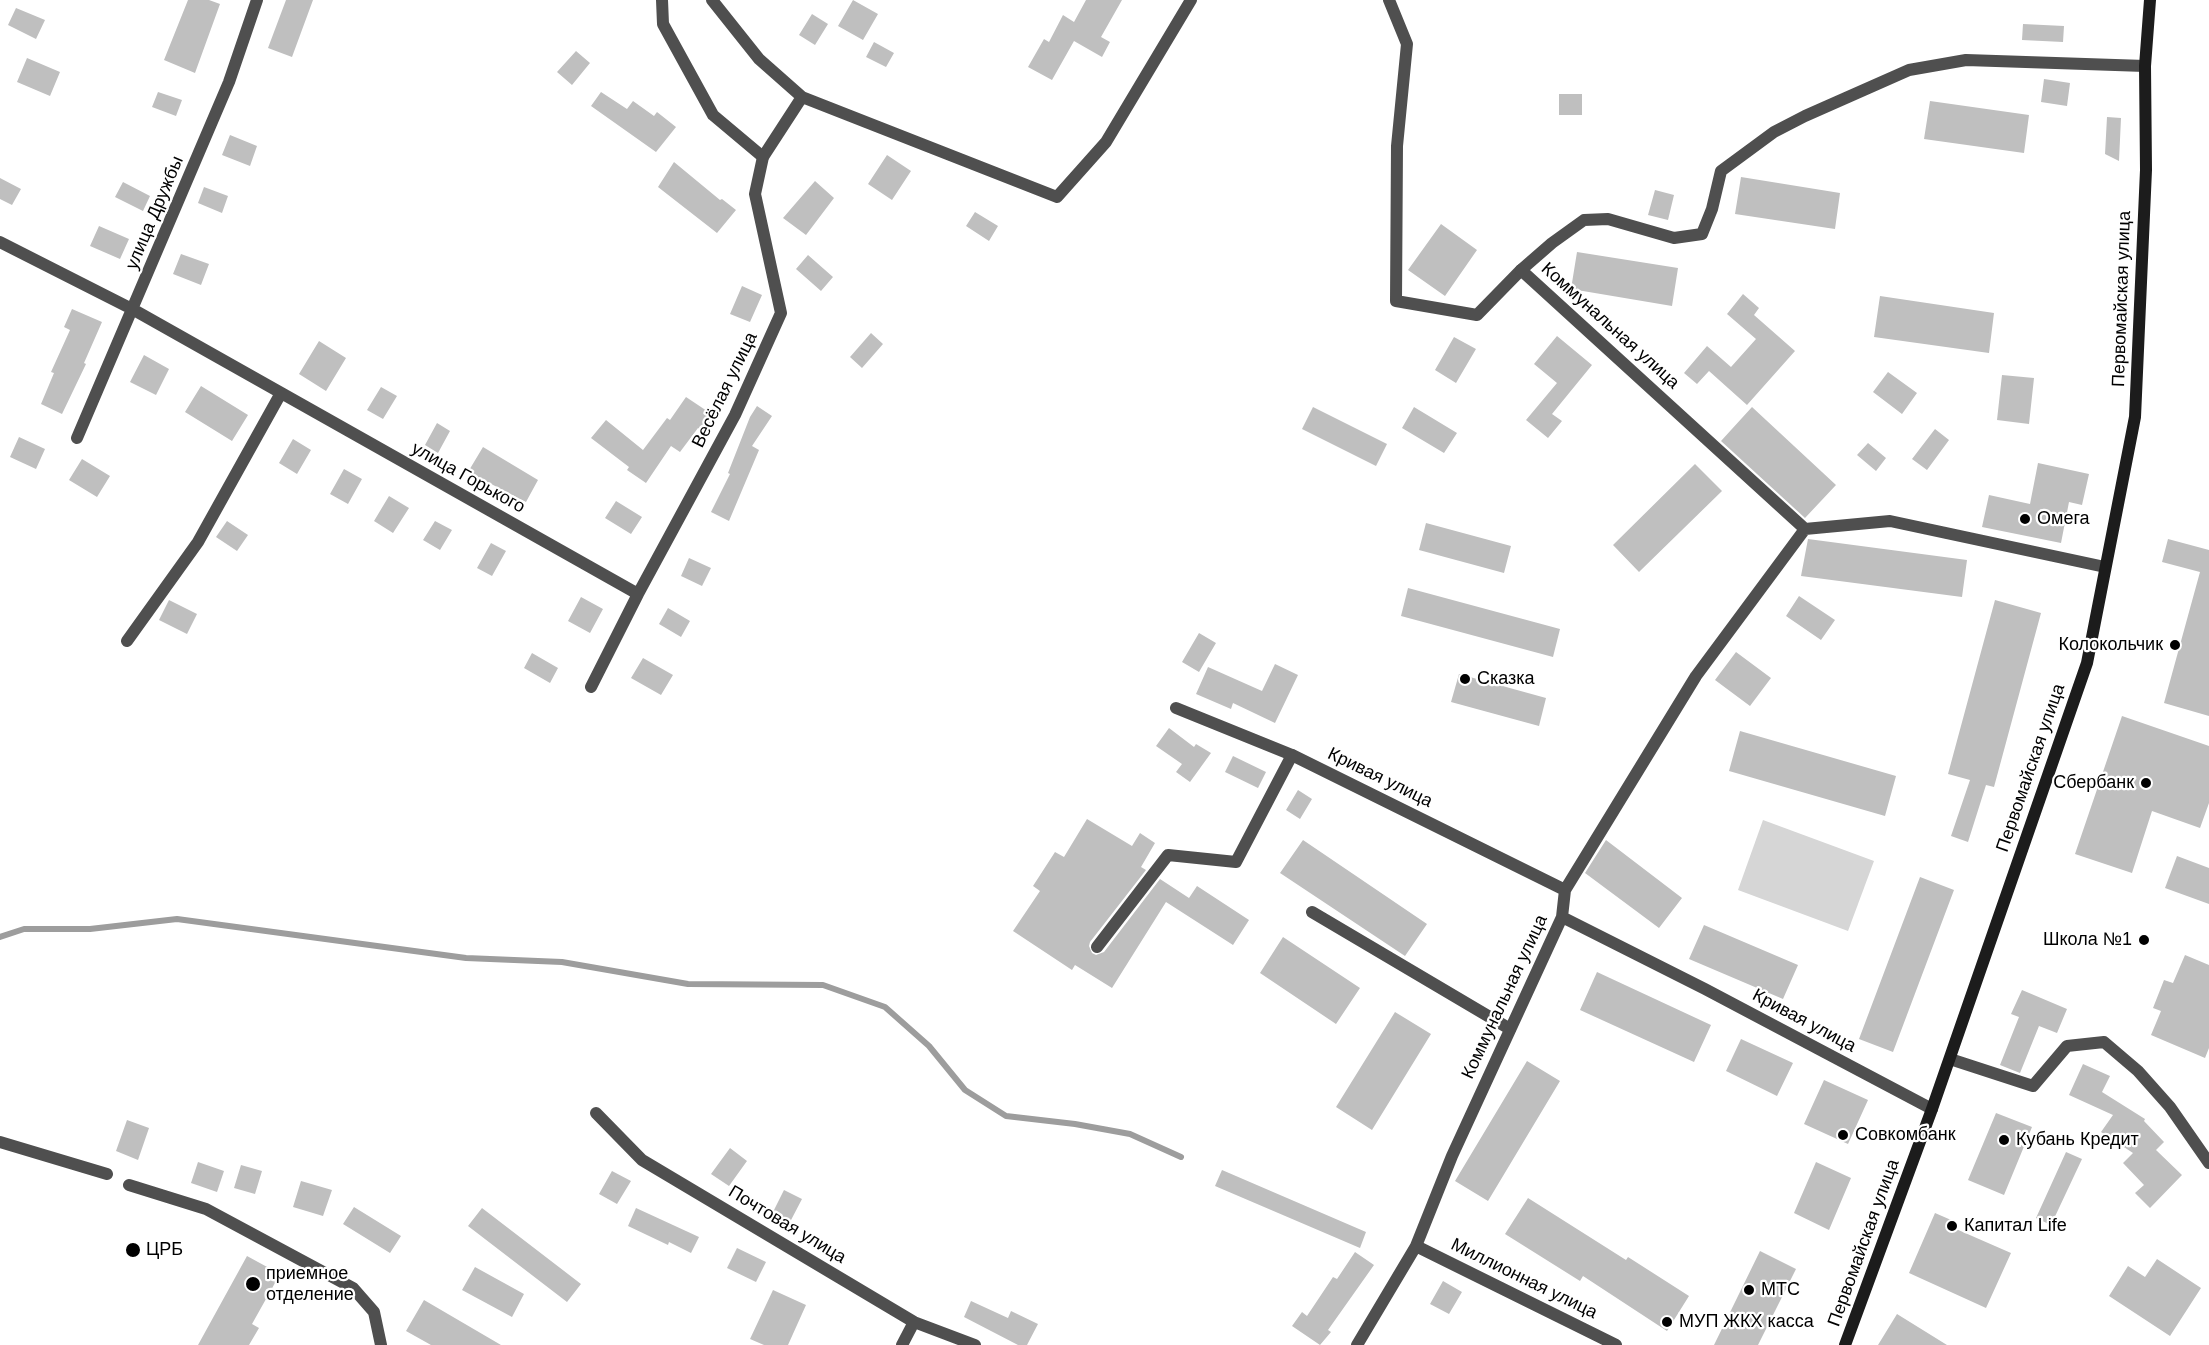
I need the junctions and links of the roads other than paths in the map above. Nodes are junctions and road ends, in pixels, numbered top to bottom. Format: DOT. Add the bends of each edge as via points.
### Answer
graph roads {
  1 [pos="257,0"];
  2 [pos="662,0"];
  3 [pos="712,0"];
  4 [pos="1191,0"];
  5 [pos="1389,0"];
  6 [pos="2150,0"];
  7 [pos="2145,66"];
  8 [pos="802,97"];
  9 [pos="763,157"];
  10 [pos="0,242"];
  11 [pos="1521,270"];
  12 [pos="134,310"];
  13 [pos="281,393"];
  14 [pos="78,438"];
  15 [pos="1805,529"];
  16 [pos="2105,567"];
  17 [pos="638,594"];
  18 [pos="127,642"];
  19 [pos="591,687"];
  20 [pos="1176,708"];
  21 [pos="1292,755"];
  22 [pos="1565,890"];
  23 [pos="1312,912"];
  24 [pos="1562,917"];
  25 [pos="1097,947"];
  26 [pos="1510,1029"];
  27 [pos="1950,1059"];
  28 [pos="1932,1109"];
  29 [pos="596,1113"];
  30 [pos="0,1142"];
  31 [pos="2209,1163"];
  32 [pos="107,1174"];
  33 [pos="129,1185"];
  34 [pos="1416,1246"];
  35 [pos="914,1322"];
  36 [pos="381,1345"];
  37 [pos="902,1345"];
  38 [pos="975,1345"];
  39 [pos="1357,1345"];
  40 [pos="1616,1345"];
  41 [pos="1845,1345"];
  1 -- 12 [label="street, улица Дружбы" via="230,82"];
  2 -- 9 [label="street" via="663,24 713,115"];
  3 -- 8 [label="street" via="759,59"];
  4 -- 8 [label="street" via="1106,142 1058,197"];
  5 -- 11 [label="street" via="1407,44 1397,146 1396,301 1477,315"];
  6 -- 7 [label="street, Первомайская улица"];
  7 -- 11 [label="street, Коммунальная улица" via="1966,60 1909,70 1774,132 1721,171 1702,234 1674,238 1608,219 1584,220"];
  7 -- 16 [label="street, Первомайская улица" via="2146,170 2136,417"];
  8 -- 9 [label="street, Весёлая улица"];
  9 -- 17 [label="street, Весёлая улица" via="755,194 781,313 735,415"];
  10 -- 12 [label="street, улица Горького"];
  11 -- 15 [label="street, Коммунальная улица"];
  12 -- 13 [label="street, улица Горького"];
  12 -- 14 [label="street, улица Дружбы"];
  13 -- 17 [label="street, улица Горького"];
  13 -- 18 [label="street" via="198,542"];
  15 -- 16 [label="street" via="1890,521"];
  15 -- 22 [label="street, Коммунальная улица" via="1696,676"];
  16 -- 27 [label="street, Первомайская улица" via="2087,663"];
  17 -- 19 [label="street, Весёлая улица"];
  20 -- 21 [label="street, Кривая улица"];
  21 -- 22 [label="street, Кривая улица"];
  21 -- 25 [label="street" via="1236,862 1168,855"];
  22 -- 24 [label="street, Коммунальная улица"];
  23 -- 26 [label="street"];
  24 -- 26 [label="street, Коммунальная улица"];
  24 -- 28 [label="street, Кривая улица"];
  26 -- 34 [label="street, Коммунальная улица"];
  27 -- 28 [label="street, Первомайская улица"];
  27 -- 31 [label="street" via="2034,1086 2067,1046 2104,1042 2138,1071 2170,1107"];
  28 -- 41 [label="street, Первомайская улица"];
  29 -- 35 [label="street, Почтовая улица" via="642,1160"];
  30 -- 32 [label="street"];
  33 -- 36 [label="street" via="206,1209 353,1288 374,1312"];
  34 -- 39 [label="street, Коммунальная улица"];
  34 -- 40 [label="street, Миллионная улица"];
  35 -- 37 [label="street"];
  35 -- 38 [label="street, Почтовая улица"];
}
